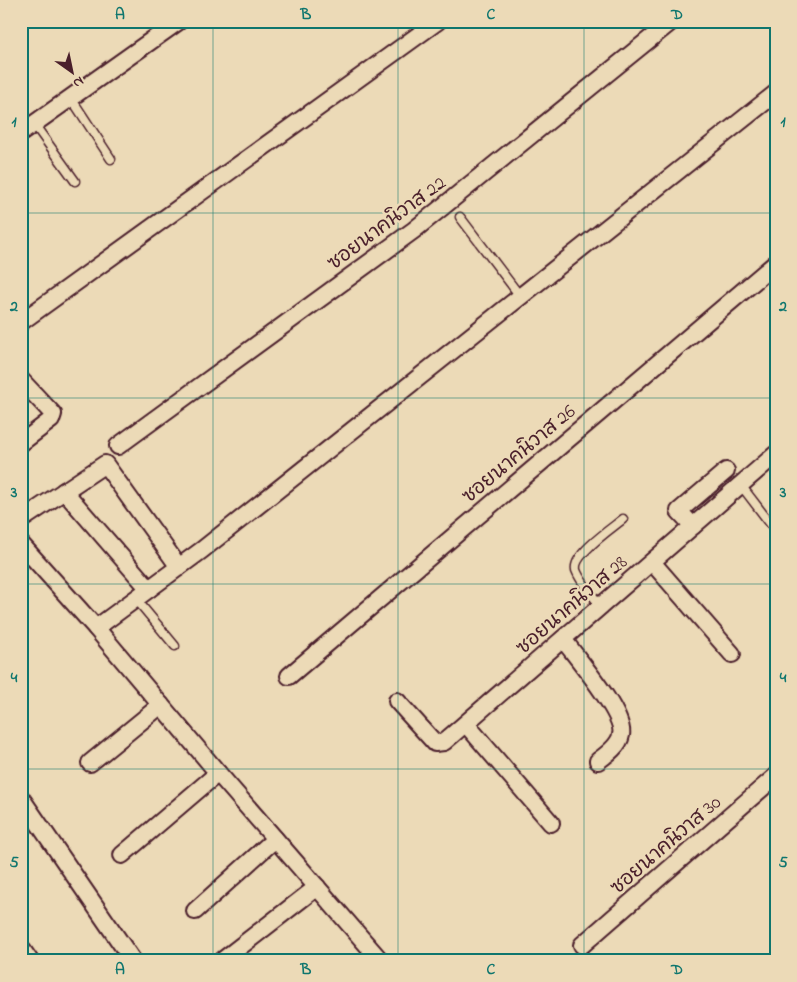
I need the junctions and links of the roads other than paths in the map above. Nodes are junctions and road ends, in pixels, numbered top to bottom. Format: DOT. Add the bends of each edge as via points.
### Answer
graph roads {
  1 [pos="179,21"];
  2 [pos="438,21"];
  3 [pos="672,21"];
  4 [pos="776,93"];
  5 [pos="71,98"];
  6 [pos="28,128"];
  7 [pos="111,159"];
  8 [pos="75,181"];
  9 [pos="460,217"];
  10 [pos="776,262"];
  11 [pos="520,296"];
  12 [pos="21,322"];
  13 [pos="24,387"];
  14 [pos="21,443"];
  15 [pos="118,446"];
  16 [pos="776,454"];
  17 [pos="726,472"];
  18 [pos="740,484"];
  19 [pos="64,491"];
  20 [pos="623,519"];
  21 [pos="21,520"];
  22 [pos="693,526"];
  23 [pos="776,531"];
  24 [pos="21,544"];
  25 [pos="652,562"];
  26 [pos="179,567"];
  27 [pos="149,588"];
  28 [pos="136,599"];
  29 [pos="601,606"];
  30 [pos="96,628"];
  31 [pos="563,639"];
  32 [pos="175,646"];
  33 [pos="732,654"];
  34 [pos="289,676"];
  35 [pos="397,701"];
  36 [pos="161,705"];
  37 [pos="466,724"];
  38 [pos="598,761"];
  39 [pos="90,763"];
  40 [pos="218,773"];
  41 [pos="776,776"];
  42 [pos="21,798"];
  43 [pos="551,823"];
  44 [pos="275,839"];
  45 [pos="122,855"];
  46 [pos="317,887"];
  47 [pos="195,910"];
  48 [pos="582,945"];
  49 [pos="21,948"];
  50 [pos="223,960"];
  51 [pos="30,961"];
  52 [pos="133,961"];
  53 [pos="381,961"];
  1 -- 5 [label="street"];
  2 -- 12 [label="street"];
  3 -- 15 [label="street, ซอยนาคนิวาส 22" via="414,230"];
  4 -- 11 [label="street"];
  5 -- 6 [label="street"];
  5 -- 7 [label="lane"];
  6 -- 8 [label="lane"];
  9 -- 11 [label="lane"];
  10 -- 34 [label="street, ซอยนาคนิวาส 26"];
  11 -- 26 [label="street"];
  13 -- 14 [label="street" via="53,417"];
  16 -- 18 [label="street, ซอยนาคนิวาส 28"];
  17 -- 22 [label="street" via="679,511"];
  18 -- 22 [label="street, ซอยนาคนิวาส 28"];
  18 -- 23 [label="lane"];
  19 -- 21 [label="street"];
  19 -- 26 [label="street" via="105,464"];
  19 -- 27 [label="street"];
  20 -- 29 [label="lane" via="582,553 577,561 576,568"];
  22 -- 25 [label="street, ซอยนาคนิวาส 28"];
  24 -- 30 [label="street"];
  25 -- 29 [label="street, ซอยนาคนิวาส 28"];
  25 -- 33 [label="street"];
  26 -- 27 [label="street"];
  27 -- 28 [label="street"];
  28 -- 30 [label="street"];
  28 -- 32 [label="lane"];
  29 -- 31 [label="street, ซอยนาคนิวาส 28"];
  30 -- 36 [label="street"];
  31 -- 37 [label="street, ซอยนาคนิวาส 28"];
  31 -- 38 [label="street" via="612,704 622,732 619,741"];
  35 -- 37 [label="street, ซอยนาคนิวาส 28" via="435,743 444,742"];
  36 -- 39 [label="street"];
  36 -- 40 [label="street"];
  37 -- 43 [label="street"];
  40 -- 44 [label="street"];
  40 -- 45 [label="street"];
  41 -- 48 [label="street, ซอยนาคนิวาส 30"];
  42 -- 52 [label="street"];
  44 -- 46 [label="street"];
  44 -- 47 [label="street"];
  46 -- 50 [label="street"];
  46 -- 53 [label="street"];
  49 -- 51 [label="street"];
}
